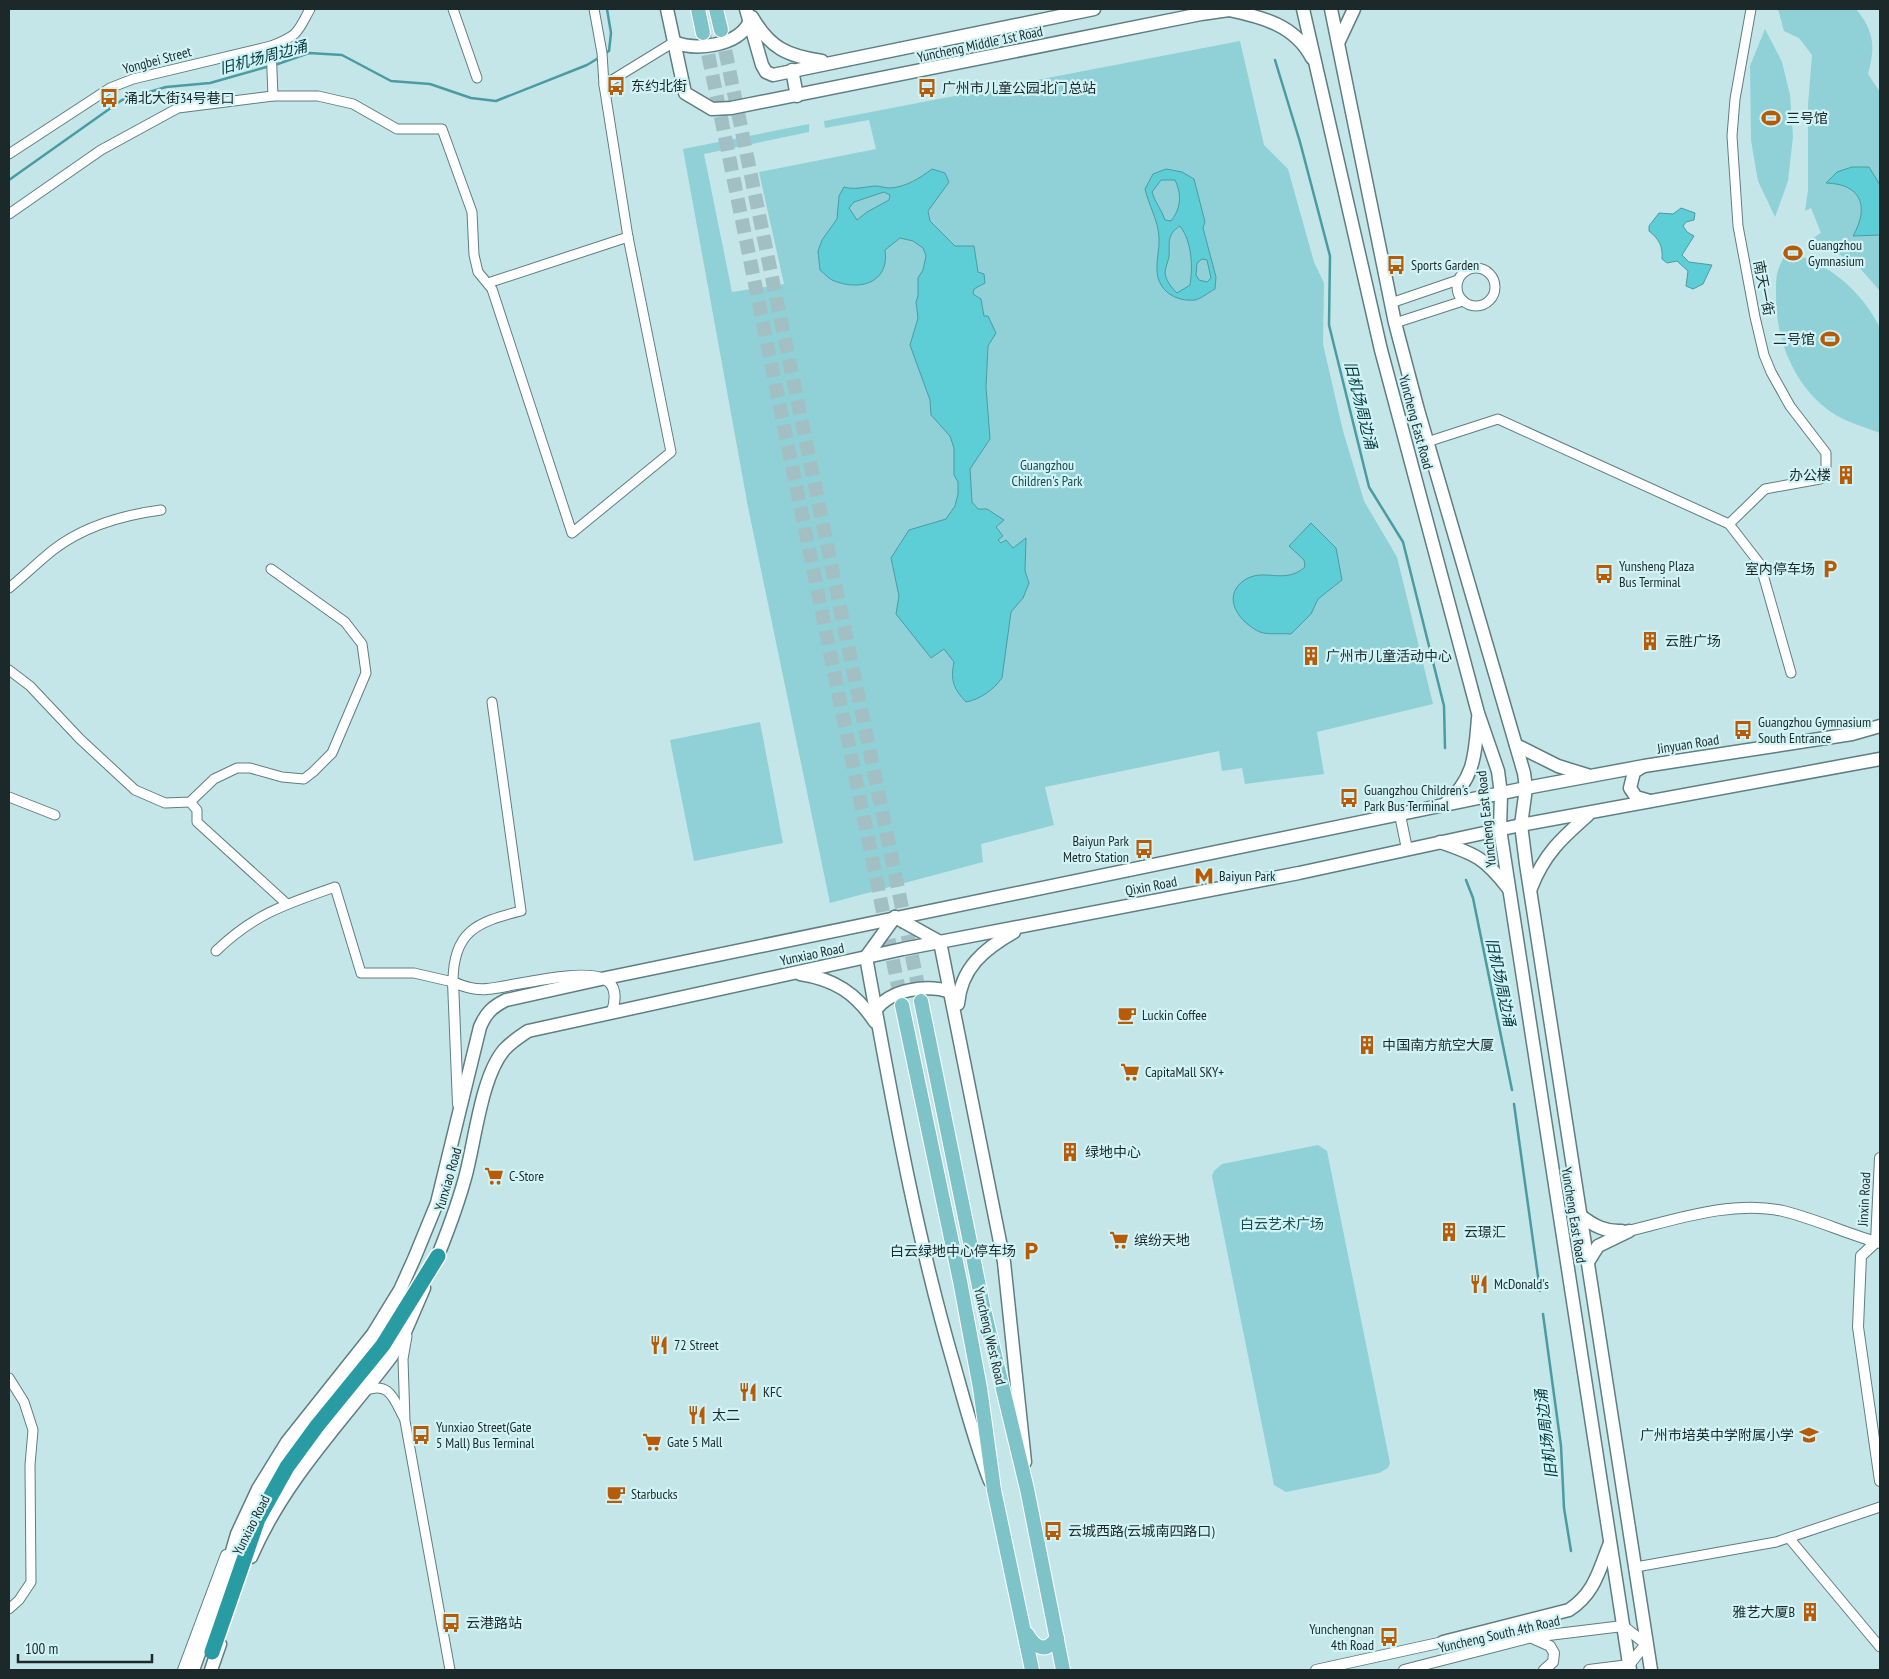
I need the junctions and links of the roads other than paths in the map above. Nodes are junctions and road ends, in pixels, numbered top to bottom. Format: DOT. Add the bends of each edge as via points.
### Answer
graph roads {
  1 [pos="452,9"];
  2 [pos="594,9"];
  3 [pos="666,9"];
  4 [pos="698,9"];
  5 [pos="716,9"];
  6 [pos="747,9"];
  7 [pos="1094,9"];
  8 [pos="1233,9"];
  9 [pos="1303,9"];
  10 [pos="1331,9"];
  11 [pos="1354,9"];
  12 [pos="1751,9"];
  13 [pos="306,11"];
  14 [pos="1203,11"];
  15 [pos="749,23"];
  16 [pos="721,30"];
  17 [pos="704,33"];
  18 [pos="1339,41"];
  19 [pos="674,42"];
  20 [pos="271,46"];
  21 [pos="834,62"];
  22 [pos="1317,66"];
  23 [pos="792,70"];
  24 [pos="477,78"];
  25 [pos="604,85"];
  26 [pos="273,96"];
  27 [pos="796,96"];
  28 [pos="9,154"];
  29 [pos="9,214"];
  30 [pos="628,237"];
  31 [pos="1458,280"];
  32 [pos="488,283"];
  33 [pos="1463,301"];
  34 [pos="1391,303"];
  35 [pos="1395,322"];
  36 [pos="1427,442"];
  37 [pos="161,510"];
  38 [pos="1730,524"];
  39 [pos="271,569"];
  40 [pos="9,588"];
  41 [pos="9,670"];
  42 [pos="1791,673"];
  43 [pos="492,702"];
  44 [pos="1478,713"];
  45 [pos="1880,726"];
  46 [pos="1880,731"];
  47 [pos="1852,734"];
  48 [pos="1516,745"];
  49 [pos="1880,760"];
  50 [pos="1644,766"];
  51 [pos="1590,776"];
  52 [pos="1526,788"];
  53 [pos="1501,794"];
  54 [pos="9,797"];
  55 [pos="190,802"];
  56 [pos="1655,802"];
  57 [pos="1442,806"];
  58 [pos="1588,814"];
  59 [pos="55,815"];
  60 [pos="1400,815"];
  61 [pos="1521,825"];
  62 [pos="1500,830"];
  63 [pos="1440,842"];
  64 [pos="1406,849"];
  65 [pos="1530,890"];
  66 [pos="1509,891"];
  67 [pos="287,904"];
  68 [pos="896,917"];
  69 [pos="1024,926"];
  70 [pos="1538,940"];
  71 [pos="940,942"];
  72 [pos="1517,943"];
  73 [pos="903,949"];
  74 [pos="216,951"];
  75 [pos="866,957"];
  76 [pos="773,978"];
  77 [pos="601,979"];
  78 [pos="453,982"];
  79 [pos="951,992"];
  80 [pos="921,1001"];
  81 [pos="902,1005"];
  82 [pos="612,1011"];
  83 [pos="875,1011"];
  84 [pos="957,1017"];
  85 [pos="878,1028"];
  86 [pos="459,1113"];
  87 [pos="1571,1156"];
  88 [pos="1880,1158"];
  89 [pos="1551,1160"];
  90 [pos="1582,1216"];
  91 [pos="1880,1223"];
  92 [pos="1629,1231"];
  93 [pos="1878,1242"];
  94 [pos="438,1256"];
  95 [pos="1588,1262"];
  96 [pos="422,1294"];
  97 [pos="9,1378"];
  98 [pos="362,1392"];
  99 [pos="405,1421"];
  100 [pos="1880,1481"];
  101 [pos="1027,1489"];
  102 [pos="994,1490"];
  103 [pos="1880,1507"];
  104 [pos="246,1513"];
  105 [pos="267,1523"];
  106 [pos="1629,1527"];
  107 [pos="237,1534"];
  108 [pos="1609,1537"];
  109 [pos="1789,1538"];
  110 [pos="1636,1567"];
  111 [pos="9,1609"];
  112 [pos="1623,1626"];
  113 [pos="1025,1632"];
  114 [pos="1057,1638"];
  115 [pos="1532,1638"];
  116 [pos="1443,1642"];
  117 [pos="1646,1644"];
  118 [pos="1880,1647"];
  119 [pos="212,1652"];
  120 [pos="1630,1667"];
  121 [pos="183,1670"];
  122 [pos="193,1670"];
  123 [pos="211,1670"];
  124 [pos="450,1670"];
  125 [pos="1022,1670"];
  126 [pos="1032,1670"];
  127 [pos="1063,1670"];
  128 [pos="1072,1670"];
  129 [pos="1316,1670"];
  130 [pos="1404,1670"];
  131 [pos="1544,1670"];
  132 [pos="1589,1670"];
  133 [pos="1650,1670"];
  1 -- 24 [label="street"];
  2 -- 25 [label="street"];
  3 -- 19 [label="main road, Yuncheng Middle 1st Road"];
  4 -- 17 [label="main road"];
  5 -- 16 [label="main road"];
  6 -- 15 [label="main road"];
  6 -- 21 [label="main road" via="764,37 776,46 800,58"];
  7 -- 21 [label="main road, Yuncheng Middle 1st Road"];
  8 -- 14 [label="main road, Yuncheng Middle 1st Road"];
  8 -- 22 [label="main road, Yuncheng Middle 1st Road" via="1274,21 1301,43"];
  9 -- 22 [label="main road, Yuncheng East Road"];
  10 -- 18 [label="main road, Yuncheng East Road"];
  11 -- 18 [label="main road"];
  12 -- 38 [label="street, 南天一街" via="1735,99 1732,136 1738,226 1764,355 1790,406 1826,453 1826,468 1820,479 1765,488"];
  13 -- 20 [label="street, Yongbei Street" via="297,33"];
  14 -- 27 [label="main road, Yuncheng Middle 1st Road"];
  15 -- 19 [label="main road" via="744,32 732,40 694,47"];
  15 -- 23 [label="main road, Yuncheng Middle 1st Road" via="766,72 773,75"];
  18 -- 34 [label="main road, Yuncheng East Road"];
  19 -- 25 [label="street"];
  19 -- 27 [label="main road, Yuncheng Middle 1st Road" via="685,93 712,109"];
  20 -- 26 [label="street"];
  20 -- 28 [label="street, Yongbei Street" via="133,79 110,88"];
  21 -- 23 [label="main road, Yuncheng Middle 1st Road"];
  22 -- 44 [label="main road, Yuncheng East Road" via="1381,350"];
  23 -- 27 [label="main road"];
  25 -- 30 [label="street"];
  26 -- 29 [label="street" via="169,111 101,150"];
  26 -- 32 [label="street" via="337,99 353,104 397,129 442,129 472,212 478,272"];
  30 -- 32 [label="street"];
  30 -- 32 [label="street" via="671,452 572,533"];
  31 -- 33 [label="street" via="1457,291"];
  31 -- 33 [label="street" via="1468,270 1479,268 1490,273 1495,283 1492,298 1484,305 1472,306"];
  31 -- 34 [label="street"];
  33 -- 35 [label="street"];
  34 -- 35 [label="main road, Yuncheng East Road"];
  35 -- 36 [label="main road, Yuncheng East Road"];
  36 -- 38 [label="street" via="1498,419"];
  36 -- 48 [label="main road, Yuncheng East Road"];
  37 -- 40 [label="street" via="124,515 87,530 54,549"];
  38 -- 42 [label="street" via="1760,564"];
  39 -- 55 [label="street" via="345,622 362,644 366,673 332,753 304,779 237,768 214,779"];
  41 -- 55 [label="street" via="30,686 135,790 165,803"];
  43 -- 78 [label="street" via="521,911 491,918 462,939 453,961"];
  44 -- 53 [label="main road, Yuncheng East Road" via="1498,771"];
  44 -- 57 [label="main road" via="1474,762 1462,788"];
  45 -- 47 [label="main road, Jinyuan Road"];
  46 -- 47 [label="main road"];
  47 -- 50 [label="main road, Jinyuan Road"];
  48 -- 51 [label="main road" via="1558,766"];
  48 -- 52 [label="main road, Yuncheng East Road"];
  49 -- 56 [label="main road"];
  50 -- 51 [label="main road, Jinyuan Road"];
  50 -- 56 [label="main road" via="1634,772 1630,788 1642,801"];
  51 -- 52 [label="main road, Jinyuan Road"];
  52 -- 53 [label="main road, Jinyuan Road"];
  52 -- 61 [label="main road, Yuncheng East Road"];
  53 -- 57 [label="main road, Qixin Road"];
  53 -- 62 [label="main road, Yuncheng East Road"];
  54 -- 59 [label="street"];
  55 -- 67 [label="street" via="197,810 197,822"];
  56 -- 58 [label="main road"];
  57 -- 60 [label="main road, Qixin Road"];
  58 -- 61 [label="main road"];
  58 -- 65 [label="main road" via="1544,859"];
  60 -- 64 [label="street"];
  60 -- 68 [label="main road, Qixin Road"];
  61 -- 62 [label="main road, Qixin Road"];
  61 -- 65 [label="main road, Yuncheng East Road"];
  62 -- 63 [label="main road, Qixin Road"];
  62 -- 66 [label="main road, Yuncheng East Road"];
  63 -- 64 [label="main road, Qixin Road"];
  63 -- 66 [label="main road" via="1481,858"];
  64 -- 69 [label="main road, Qixin Road"];
  65 -- 70 [label="main road, Yuncheng East Road"];
  66 -- 72 [label="main road, Yuncheng East Road"];
  67 -- 74 [label="street" via="234,934"];
  67 -- 78 [label="street" via="335,887 361,973 414,973"];
  68 -- 71 [label="main road"];
  68 -- 75 [label="main road"];
  68 -- 77 [label="main road, Yunxiao Road"];
  69 -- 71 [label="main road, Qixin Road"];
  69 -- 84 [label="main road" via="995,943 969,968 960,986"];
  70 -- 72 [label="main road"];
  70 -- 87 [label="main road, Yuncheng East Road"];
  71 -- 73 [label="main road, Qixin Road"];
  71 -- 79 [label="main road"];
  72 -- 89 [label="main road, Yuncheng East Road"];
  73 -- 75 [label="main road, Yunxiao Road"];
  75 -- 76 [label="main road, Yunxiao Road"];
  75 -- 83 [label="main road"];
  76 -- 82 [label="main road, Yunxiao Road"];
  76 -- 85 [label="main road" via="797,974 836,984 858,999"];
  77 -- 78 [label="street" via="562,977 488,989 464,987"];
  77 -- 82 [label="street" via="613,989"];
  77 -- 86 [label="main road, Yunxiao Road" via="506,1000 493,1006 480,1027"];
  78 -- 86 [label="street"];
  79 -- 83 [label="main road" via="926,989 892,995"];
  79 -- 84 [label="main road"];
  80 -- 101 [label="main road, Yuncheng West Road" via="983,1306"];
  81 -- 102 [label="main road, Yuncheng West Road" via="964,1299"];
  82 -- 94 [label="main road, Yunxiao Road" via="528,1031 503,1050 488,1082 465,1179"];
  83 -- 85 [label="main road"];
  84 -- 101 [label="main road" via="1006,1270"];
  85 -- 102 [label="main road" via="936,1304 976,1444"];
  86 -- 104 [label="main road, Yunxiao Road" via="437,1203 400,1290 358,1356 288,1442"];
  87 -- 89 [label="main road"];
  87 -- 90 [label="main road, Yuncheng East Road"];
  88 -- 93 [label="street, Jinxin Road"];
  89 -- 108 [label="main road, Yuncheng East Road"];
  90 -- 92 [label="main road" via="1608,1231"];
  90 -- 95 [label="main road, Yuncheng East Road"];
  91 -- 93 [label="street, Jinxin Road"];
  92 -- 93 [label="street" via="1730,1209 1762,1208 1784,1211"];
  92 -- 95 [label="main road" via="1598,1246"];
  93 -- 100 [label="street" via="1861,1256 1858,1327"];
  94 -- 96 [label="main road, Yunxiao Road"];
  94 -- 119 [label="highway, bridge" via="382,1345 287,1467 258,1519"];
  95 -- 106 [label="main road, Yuncheng East Road"];
  96 -- 98 [label="main road, Yunxiao Road" via="391,1357"];
  96 -- 99 [label="street" via="403,1359"];
  97 -- 111 [label="street" via="24,1402 33,1430 30,1465 31,1582"];
  98 -- 99 [label="street" via="380,1388 390,1392"];
  98 -- 105 [label="main road, Yunxiao Road" via="306,1461"];
  99 -- 124 [label="street"];
  101 -- 114 [label="main road, Yuncheng West Road"];
  102 -- 113 [label="main road, Yuncheng West Road"];
  103 -- 109 [label="street"];
  104 -- 105 [label="street" via="257,1526"];
  104 -- 107 [label="main road, Yunxiao Road"];
  105 -- 123 [label="main road, Yunxiao Road" via="246,1570"];
  106 -- 108 [label="main road"];
  106 -- 110 [label="main road, Yuncheng East Road"];
  107 -- 121 [label="street" via="217,1577"];
  107 -- 122 [label="main road, Yunxiao Road" via="218,1603"];
  108 -- 112 [label="main road, Yuncheng East Road"];
  108 -- 116 [label="main road" via="1591,1590 1569,1610"];
  109 -- 110 [label="street"];
  109 -- 118 [label="street"];
  110 -- 117 [label="main road, Yuncheng East Road"];
  112 -- 115 [label="street, Yuncheng South 4th Road"];
  112 -- 117 [label="street"];
  112 -- 120 [label="main road, Yuncheng East Road"];
  113 -- 114 [label="main road" via="1035,1646 1042,1648 1048,1648"];
  113 -- 125 [label="main road"];
  113 -- 126 [label="main road, Yuncheng West Road"];
  114 -- 127 [label="main road, Yuncheng West Road"];
  114 -- 128 [label="main road"];
  115 -- 116 [label="street"];
  115 -- 130 [label="street, Yuncheng South 4th Road"];
  115 -- 131 [label="street" via="1550,1646 1554,1653 1553,1662"];
  116 -- 129 [label="street"];
  117 -- 120 [label="street"];
  117 -- 133 [label="main road, Yuncheng East Road"];
  120 -- 132 [label="street"];
}
